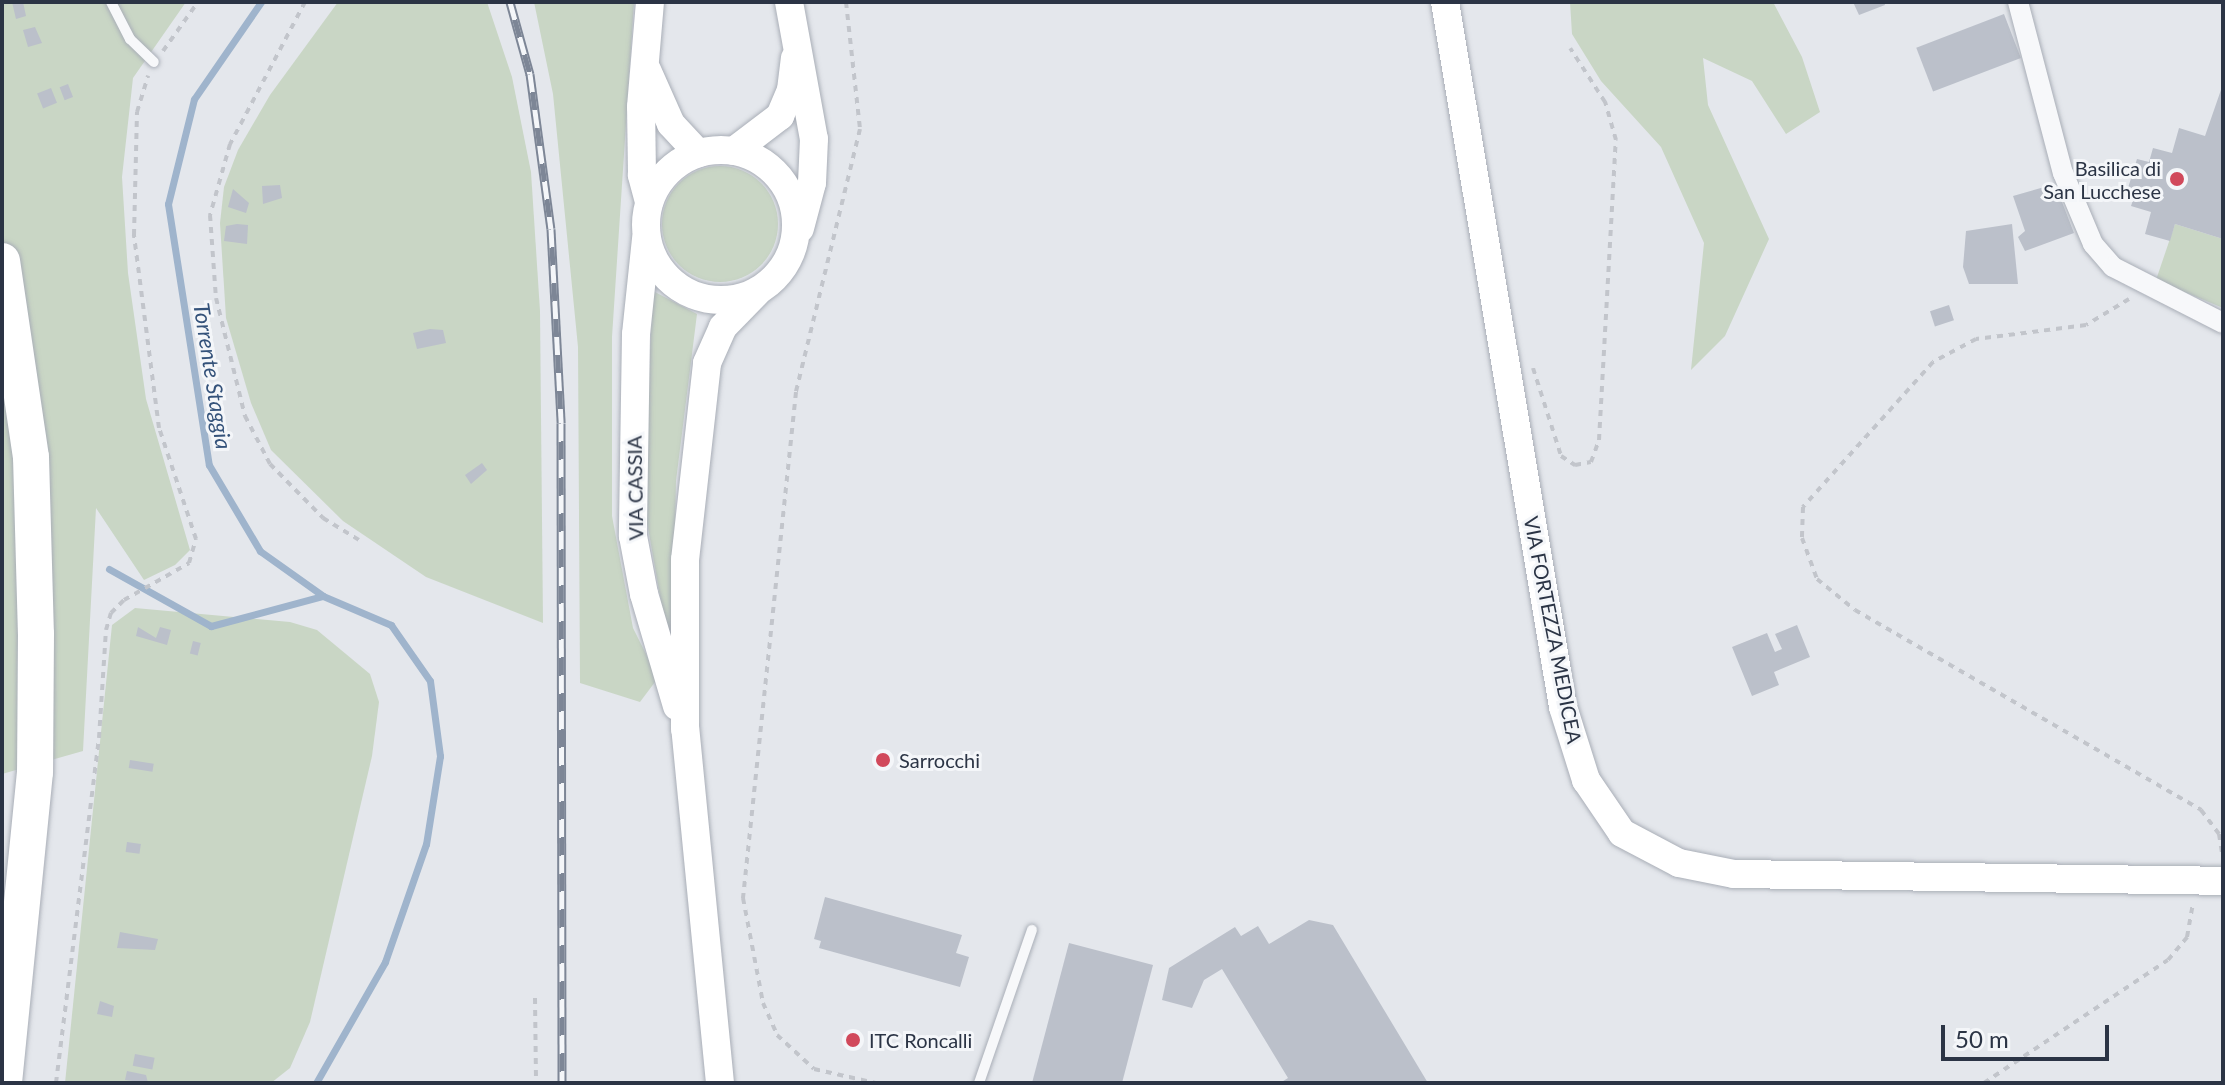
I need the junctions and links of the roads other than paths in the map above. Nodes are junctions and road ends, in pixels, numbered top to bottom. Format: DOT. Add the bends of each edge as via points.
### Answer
graph roads {
  1 [pos="111,2"];
  2 [pos="650,2"];
  3 [pos="789,2"];
  4 [pos="1445,2"];
  5 [pos="2018,2"];
  6 [pos="796,46"];
  7 [pos="154,62"];
  8 [pos="645,64"];
  9 [pos="734,151"];
  10 [pos="698,153"];
  11 [pos="649,202"];
  12 [pos="646,239"];
  13 [pos="794,244"];
  14 [pos="2,261"];
  15 [pos="758,291"];
  16 [pos="2223,323"];
  17 [pos="2,430"];
  18 [pos="685,729"];
  19 [pos="2,864"];
  20 [pos="2212,881"];
  21 [pos="1032,930"];
  22 [pos="711,968"];
  23 [pos="4,1083"];
  24 [pos="720,1083"];
  25 [pos="737,1083"];
  26 [pos="979,1083"];
  1 -- 7 [label="lane" via="130,39"];
  2 -- 8 [label="main road, VIA CASSIA"];
  3 -- 6 [label="main road"];
  4 -- 20 [label="main road, VIA FORTEZZA MEDICEA" via="1570,736 1590,788 1626,837 1679,863 1734,874"];
  5 -- 16 [label="street" via="2078,215 2093,244 2113,267"];
  6 -- 9 [label="main road" via="791,90 780,116"];
  6 -- 13 [label="main road, VIA CASSIA" via="814,139 812,183"];
  8 -- 10 [label="main road, VIA CASSIA" via="663,111"];
  8 -- 11 [label="main road, VIA CASSIA" via="642,175"];
  9 -- 10 [label="main road"];
  9 -- 13 [label="main road" via="777,174 796,219"];
  10 -- 11 [label="main road" via="660,181"];
  11 -- 12 [label="main road, VIA CASSIA"];
  12 -- 15 [label="main road" via="654,262 689,294 712,300"];
  12 -- 18 [label="main road, VIA CASSIA" via="636,334 633,536 654,635"];
  13 -- 15 [label="main road, VIA CASSIA" via="787,263"];
  14 -- 23 [label="highway" via="31,457 36,634 35,772"];
  15 -- 18 [label="main road, VIA CASSIA" via="723,327 707,363 685,560"];
  17 -- 19 [label="highway" via="14,632 12,774"];
  18 -- 22 [label="main road, VIA CASSIA"];
  21 -- 26 [label="lane"];
  22 -- 24 [label="main road"];
  22 -- 25 [label="main road"];
}
